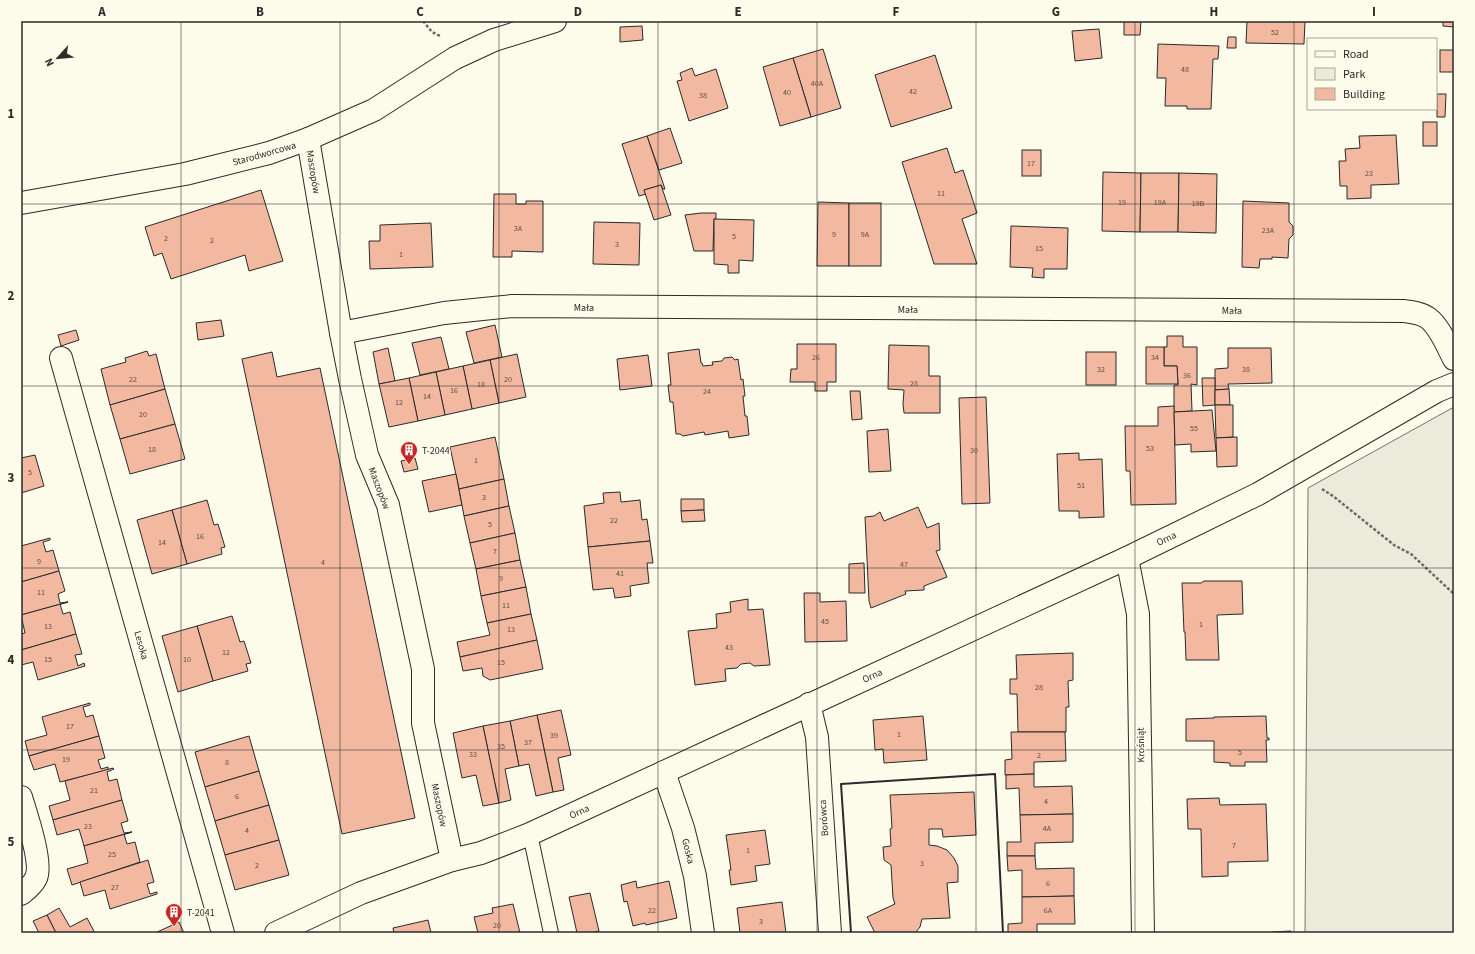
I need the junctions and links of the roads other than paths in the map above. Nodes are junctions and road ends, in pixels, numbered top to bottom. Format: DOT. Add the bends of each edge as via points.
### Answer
graph roads {
  1 [pos="555,21"];
  2 [pos="308,139"];
  3 [pos="21,203"];
  4 [pos="341,333"];
  5 [pos="61,358"];
  6 [pos="1454,359"];
  7 [pos="1454,384"];
  8 [pos="1127,558"];
  9 [pos="810,704"];
  10 [pos="664,772"];
  11 [pos="21,797"];
  12 [pos="530,834"];
  13 [pos="452,860"];
  14 [pos="21,894"];
  15 [pos="223,933"];
  16 [pos="276,933"];
  17 [pos="551,933"];
  18 [pos="703,933"];
  19 [pos="830,933"];
  20 [pos="1144,933"];
  1 -- 2 [label="street, Starodworcowa" via="494,40 455,58 374,110"];
  2 -- 3 [label="street, Starodworcowa" via="269,153 185,174"];
  2 -- 4 [label="street, Maszopów"];
  4 -- 6 [label="street, Mała" via="444,313 512,306 1404,311 1417,313 1429,319"];
  4 -- 13 [label="street, Maszopów" via="367,455 388,505 423,669 423,722"];
  5 -- 15 [label="street, Lesoka"];
  7 -- 8 [label="street, Orna" via="1437,391 1258,494"];
  8 -- 9 [label="street, Orna"];
  8 -- 20 [label="street, Krośniąt" via="1138,614"];
  9 -- 10 [label="street, Orna"];
  9 -- 19 [label="street, Borówca" via="817,737"];
  10 -- 12 [label="street, Orna"];
  10 -- 18 [label="street, Goska" via="683,828 695,876"];
  11 -- 14 [label="street" via="37,852 37,878"];
  12 -- 13 [label="street, Orna" via="481,853"];
  12 -- 17 [label="lane"];
  13 -- 16 [label="street, Orna" via="361,893"];
}
